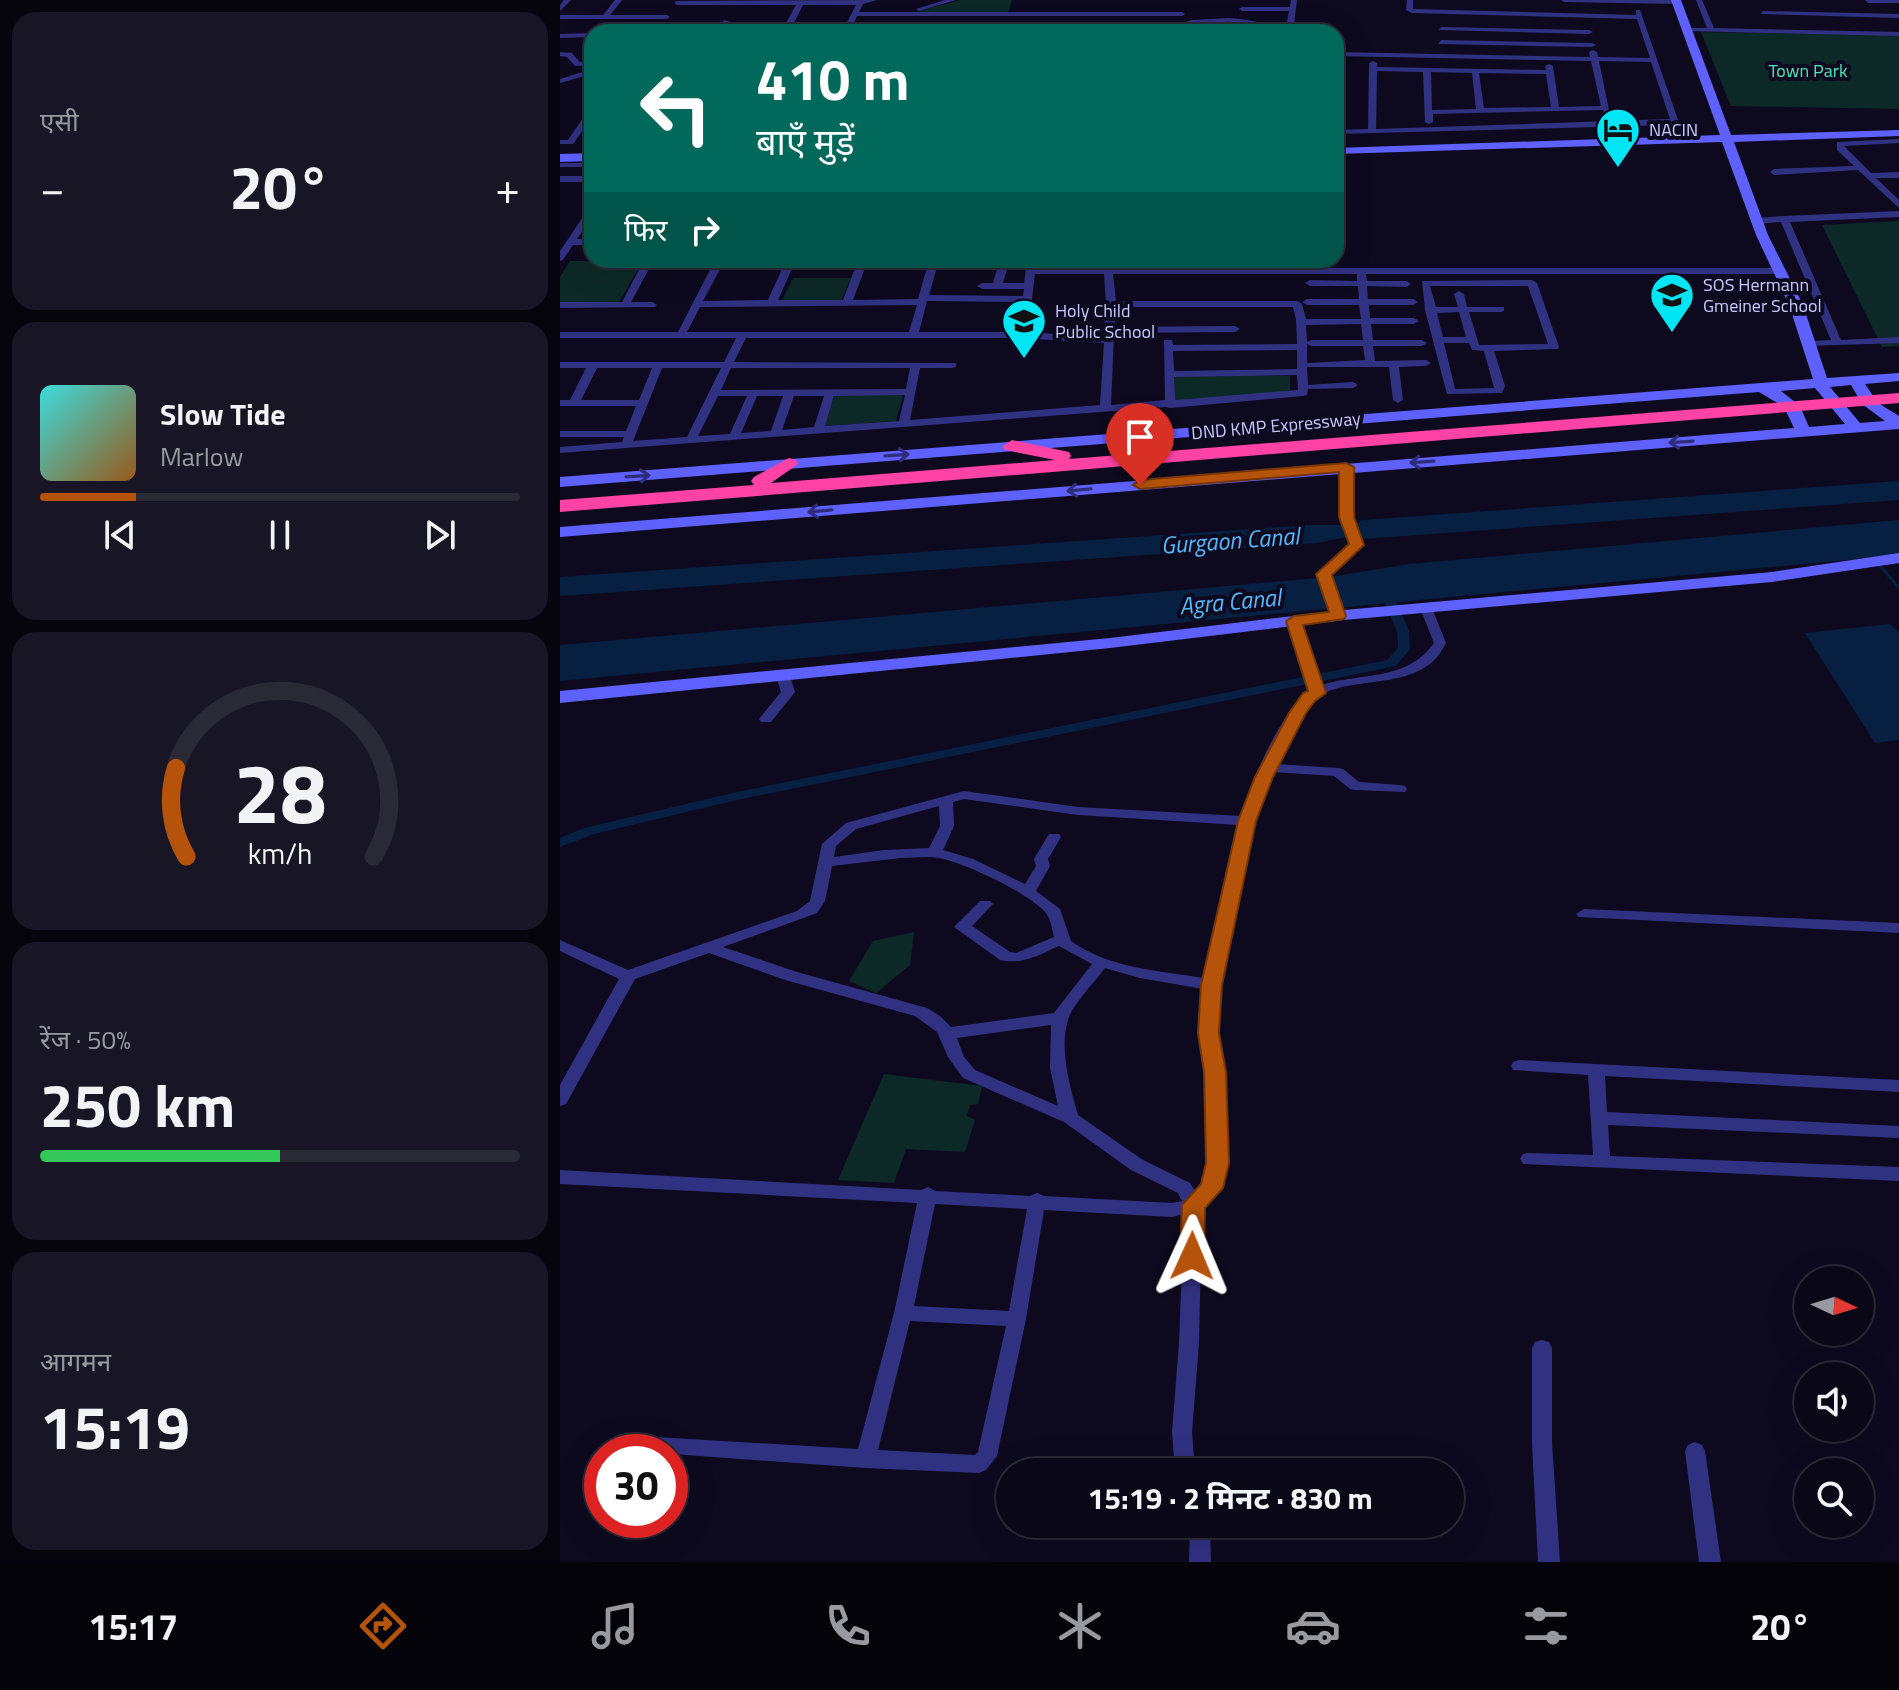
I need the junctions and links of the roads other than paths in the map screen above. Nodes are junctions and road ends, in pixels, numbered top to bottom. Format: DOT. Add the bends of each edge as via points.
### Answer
graph roads {
  1 [pos="568,0"];
  2 [pos="619,0"];
  3 [pos="874,0"];
  4 [pos="953,0"];
  5 [pos="1018,0"];
  6 [pos="1069,0"];
  7 [pos="1111,0"];
  8 [pos="1157,0"];
  9 [pos="1183,0"];
  10 [pos="1294,0"];
  11 [pos="1410,0"];
  12 [pos="1564,0"];
  13 [pos="1582,0"];
  14 [pos="1699,0"];
  15 [pos="1757,0"];
  16 [pos="1868,0"];
  17 [pos="1676,1"];
  18 [pos="1899,1"];
  19 [pos="678,2"];
  20 [pos="801,3"];
  21 [pos="860,3"];
  22 [pos="1242,4"];
  23 [pos="1638,7"];
  24 [pos="560,9"];
  25 [pos="1293,9"];
  26 [pos="1440,12"];
  27 [pos="1763,13"];
  28 [pos="855,14"];
  29 [pos="898,14"];
  30 [pos="1013,14"];
  31 [pos="1065,14"];
  32 [pos="1108,14"];
  33 [pos="1156,14"];
  34 [pos="1182,14"];
  35 [pos="1585,16"];
  36 [pos="1877,16"];
  37 [pos="1899,16"];
  38 [pos="560,17"];
  39 [pos="605,17"];
  40 [pos="1235,20"];
  41 [pos="724,22"];
  42 [pos="730,24"];
  43 [pos="789,24"];
  44 [pos="850,24"];
  45 [pos="1182,24"];
  46 [pos="1198,24"];
  47 [pos="1255,24"];
  48 [pos="1290,24"];
  49 [pos="1441,29"];
  50 [pos="1687,30"];
  51 [pos="1711,30"];
  52 [pos="1589,32"];
  53 [pos="1772,32"];
  54 [pos="1899,34"];
  55 [pos="584,35"];
  56 [pos="560,36"];
  57 [pos="1441,42"];
  58 [pos="1592,45"];
  59 [pos="560,54"];
  60 [pos="1344,54"];
  61 [pos="1373,54"];
  62 [pos="1442,56"];
  63 [pos="1548,58"];
  64 [pos="1595,59"];
  65 [pos="1653,60"];
  66 [pos="584,64"];
  67 [pos="1373,69"];
  68 [pos="1427,70"];
  69 [pos="1475,71"];
  70 [pos="1550,72"];
  71 [pos="584,74"];
  72 [pos="560,81"];
  73 [pos="1606,108"];
  74 [pos="1555,109"];
  75 [pos="1480,111"];
  76 [pos="1428,112"];
  77 [pos="584,120"];
  78 [pos="1610,125"];
  79 [pos="1429,130"];
  80 [pos="1344,132"];
  81 [pos="1372,132"];
  82 [pos="1899,133"];
  83 [pos="1727,139"];
  84 [pos="1899,141"];
  85 [pos="565,142"];
  86 [pos="560,149"];
  87 [pos="1344,151"];
  88 [pos="584,157"];
  89 [pos="560,158"];
  90 [pos="560,165"];
  91 [pos="584,165"];
  92 [pos="1858,168"];
  93 [pos="1774,172"];
  94 [pos="1899,175"];
  95 [pos="1867,176"];
  96 [pos="560,179"];
  97 [pos="584,179"];
  98 [pos="1899,205"];
  99 [pos="1899,216"];
  100 [pos="1785,221"];
  101 [pos="1758,222"];
  102 [pos="584,223"];
  103 [pos="571,242"];
  104 [pos="584,242"];
  105 [pos="560,257"];
  106 [pos="645,268"];
  107 [pos="716,268"];
  108 [pos="787,268"];
  109 [pos="860,268"];
  110 [pos="932,268"];
  111 [pos="1031,268"];
  112 [pos="1062,268"];
  113 [pos="1002,269"];
  114 [pos="1108,271"];
  115 [pos="1782,271"];
  116 [pos="1529,276"];
  117 [pos="1362,278"];
  118 [pos="1310,283"];
  119 [pos="1406,284"];
  120 [pos="982,286"];
  121 [pos="997,286"];
  122 [pos="1028,286"];
  123 [pos="1459,294"];
  124 [pos="1027,299"];
  125 [pos="923,300"];
  126 [pos="1307,302"];
  127 [pos="1364,302"];
  128 [pos="1413,302"];
  129 [pos="772,303"];
  130 [pos="847,303"];
  131 [pos="697,304"];
  132 [pos="1111,304"];
  133 [pos="560,305"];
  134 [pos="625,305"];
  135 [pos="652,305"];
  136 [pos="1233,305"];
  137 [pos="1501,309"];
  138 [pos="1430,310"];
  139 [pos="1462,310"];
  140 [pos="1414,321"];
  141 [pos="1307,322"];
  142 [pos="1366,322"];
  143 [pos="1166,329"];
  144 [pos="1235,329"];
  145 [pos="560,335"];
  146 [pos="681,335"];
  147 [pos="742,335"];
  148 [pos="913,335"];
  149 [pos="1017,335"];
  150 [pos="1108,335"];
  151 [pos="1438,340"];
  152 [pos="1472,340"];
  153 [pos="1899,340"];
  154 [pos="1368,343"];
  155 [pos="1422,343"];
  156 [pos="1837,343"];
  157 [pos="1810,344"];
  158 [pos="1306,345"];
  159 [pos="1236,347"];
  160 [pos="1169,348"];
  161 [pos="1488,348"];
  162 [pos="1426,363"];
  163 [pos="1370,364"];
  164 [pos="1394,364"];
  165 [pos="560,365"];
  166 [pos="593,365"];
  167 [pos="658,365"];
  168 [pos="916,365"];
  169 [pos="952,365"];
  170 [pos="1352,365"];
  171 [pos="729,366"];
  172 [pos="1306,368"];
  173 [pos="1171,374"];
  174 [pos="1899,377"];
  175 [pos="1856,380"];
  176 [pos="1819,383"];
  177 [pos="1311,387"];
  178 [pos="790,392"];
  179 [pos="911,392"];
  180 [pos="715,393"];
  181 [pos="753,393"];
  182 [pos="830,393"];
  183 [pos="1891,394"];
  184 [pos="1768,398"];
  185 [pos="1398,400"];
  186 [pos="560,403"];
  187 [pos="574,403"];
  188 [pos="643,403"];
  189 [pos="1170,405"];
  190 [pos="1105,409"];
  191 [pos="1899,423"];
  192 [pos="904,424"];
  193 [pos="1856,428"];
  194 [pos="818,431"];
  195 [pos="1802,432"];
  196 [pos="560,434"];
  197 [pos="775,434"];
  198 [pos="734,437"];
  199 [pos="628,439"];
  200 [pos="691,440"];
  201 [pos="1012,446"];
  202 [pos="560,450"];
  203 [pos="1062,456"];
  204 [pos="789,464"];
  205 [pos="1346,467"];
  206 [pos="761,481"];
  207 [pos="560,482"];
  208 [pos="560,497"];
  209 [pos="560,506"];
  210 [pos="560,532"];
  211 [pos="1899,558"];
  212 [pos="1426,608"];
  213 [pos="1338,616"];
  214 [pos="1294,621"];
  215 [pos="783,676"];
  216 [pos="1314,683"];
  217 [pos="560,697"];
  218 [pos="766,719"];
  219 [pos="1269,768"];
  220 [pos="1400,789"];
  221 [pos="946,800"];
  222 [pos="1247,821"];
  223 [pos="1054,837"];
  224 [pos="934,853"];
  225 [pos="826,863"];
  226 [pos="1028,891"];
  227 [pos="985,904"];
  228 [pos="1584,914"];
  229 [pos="1899,928"];
  230 [pos="1061,940"];
  231 [pos="560,945"];
  232 [pos="710,948"];
  233 [pos="1101,962"];
  234 [pos="627,976"];
  235 [pos="1212,985"];
  236 [pos="1060,1017"];
  237 [pos="949,1033"];
  238 [pos="1519,1066"];
  239 [pos="1596,1070"];
  240 [pos="1899,1086"];
  241 [pos="560,1100"];
  242 [pos="1070,1118"];
  243 [pos="1598,1118"];
  244 [pos="1899,1132"];
  245 [pos="1529,1159"];
  246 [pos="1602,1160"];
  247 [pos="1899,1174"];
  248 [pos="560,1177"];
  249 [pos="928,1194"];
  250 [pos="1037,1200"];
  251 [pos="1193,1205"];
  252 [pos="903,1313"];
  253 [pos="1017,1319"];
  254 [pos="1542,1348"];
  255 [pos="688,1448"];
  256 [pos="1695,1451"];
  257 [pos="1184,1458"];
  258 [pos="865,1459"];
  259 [pos="1200,1538"];
  260 [pos="1200,1562"];
  261 [pos="1549,1562"];
  262 [pos="1710,1562"];
  1 -- 24 [label="street"];
  2 -- 39 [label="street"];
  3 -- 21 [label="street"];
  4 -- 29 [label="street"];
  5 -- 30 [label="street"];
  6 -- 31 [label="street"];
  7 -- 32 [label="street"];
  8 -- 33 [label="street"];
  9 -- 34 [label="street"];
  10 -- 25 [label="street"];
  11 -- 26 [label="street" via="1409,10"];
  12 -- 13 [label="street"];
  13 -- 23 [label="street"];
  13 -- 35 [label="street"];
  14 -- 51 [label="street"];
  15 -- 27 [label="street"];
  16 -- 18 [label="street"];
  16 -- 36 [label="street"];
  17 -- 23 [label="street"];
  17 -- 50 [label="street"];
  19 -- 20 [label="street"];
  19 -- 39 [label="street" via="664,21"];
  20 -- 21 [label="street"];
  20 -- 43 [label="street"];
  21 -- 28 [label="street"];
  22 -- 25 [label="street"];
  22 -- 40 [label="street"];
  23 -- 35 [label="street"];
  23 -- 65 [label="street"];
  25 -- 48 [label="street"];
  26 -- 35 [label="street"];
  26 -- 49 [label="street"];
  27 -- 36 [label="street"];
  27 -- 53 [label="street"];
  28 -- 29 [label="street"];
  28 -- 44 [label="street"];
  29 -- 30 [label="street"];
  30 -- 31 [label="street"];
  31 -- 32 [label="street"];
  32 -- 33 [label="street"];
  33 -- 34 [label="street"];
  34 -- 45 [label="street"];
  35 -- 52 [label="street"];
  36 -- 37 [label="street"];
  38 -- 39 [label="street"];
  40 -- 46 [label="street"];
  40 -- 47 [label="street"];
  41 -- 42 [label="street"];
  49 -- 52 [label="street"];
  49 -- 57 [label="street"];
  50 -- 51 [label="street"];
  50 -- 83 [label="street"];
  51 -- 53 [label="street"];
  52 -- 58 [label="street"];
  53 -- 54 [label="street"];
  55 -- 56 [label="street"];
  57 -- 58 [label="street"];
  57 -- 62 [label="street"];
  58 -- 64 [label="street"];
  59 -- 66 [label="street"];
  60 -- 61 [label="street"];
  61 -- 62 [label="street"];
  61 -- 67 [label="street"];
  62 -- 63 [label="street"];
  63 -- 64 [label="street"];
  63 -- 70 [label="street"];
  64 -- 65 [label="street"];
  64 -- 73 [label="street"];
  65 -- 78 [label="street" via="1674,120"];
  67 -- 68 [label="street"];
  67 -- 81 [label="street"];
  68 -- 69 [label="street"];
  68 -- 76 [label="street"];
  69 -- 70 [label="street"];
  69 -- 75 [label="street"];
  70 -- 74 [label="street"];
  71 -- 72 [label="street"];
  73 -- 74 [label="street"];
  73 -- 78 [label="street"];
  74 -- 75 [label="street"];
  75 -- 76 [label="street"];
  76 -- 79 [label="street"];
  77 -- 85 [label="street"];
  78 -- 79 [label="street"];
  79 -- 81 [label="street"];
  80 -- 81 [label="street"];
  82 -- 83 [label="street"];
  83 -- 87 [label="street"];
  83 -- 101 [label="street"];
  84 -- 92 [label="street" via="1840,144"];
  85 -- 86 [label="street"];
  88 -- 89 [label="street"];
  90 -- 91 [label="street"];
  92 -- 93 [label="street"];
  92 -- 95 [label="street"];
  94 -- 95 [label="street"];
  95 -- 98 [label="street"];
  96 -- 97 [label="street"];
  99 -- 100 [label="street"];
  100 -- 101 [label="street"];
  100 -- 156 [label="street"];
  101 -- 115 [label="street"];
  102 -- 103 [label="street"];
  103 -- 104 [label="street"];
  103 -- 105 [label="street"];
  106 -- 134 [label="street"];
  107 -- 131 [label="street"];
  108 -- 129 [label="street"];
  109 -- 130 [label="street"];
  110 -- 125 [label="street"];
  111 -- 122 [label="street"];
  112 -- 114 [label="street"];
  113 -- 121 [label="street"];
  114 -- 117 [label="street"];
  114 -- 132 [label="street"];
  115 -- 116 [label="street"];
  115 -- 157 [label="street"];
  116 -- 117 [label="street"];
  116 -- 138 [label="street" via="1427,282"];
  116 -- 161 [label="street" via="1554,347"];
  117 -- 118 [label="street"];
  117 -- 119 [label="street"];
  117 -- 127 [label="street"];
  120 -- 121 [label="street"];
  121 -- 122 [label="street"];
  122 -- 124 [label="street"];
  123 -- 139 [label="street"];
  124 -- 125 [label="street"];
  124 -- 149 [label="street"];
  125 -- 130 [label="street"];
  125 -- 148 [label="street"];
  126 -- 127 [label="street"];
  127 -- 128 [label="street"];
  127 -- 142 [label="street"];
  129 -- 130 [label="street"];
  129 -- 131 [label="street"];
  131 -- 146 [label="street"];
  132 -- 136 [label="street"];
  132 -- 150 [label="street"];
  133 -- 134 [label="street"];
  134 -- 135 [label="street"];
  136 -- 144 [label="street"];
  136 -- 158 [label="street" via="1298,305"];
  137 -- 139 [label="street"];
  138 -- 139 [label="street"];
  138 -- 151 [label="street"];
  139 -- 152 [label="street"];
  140 -- 142 [label="street"];
  141 -- 142 [label="street"];
  142 -- 154 [label="street"];
  143 -- 144 [label="street"];
  143 -- 150 [label="street"];
  143 -- 160 [label="street"];
  144 -- 159 [label="street"];
  145 -- 146 [label="street"];
  146 -- 147 [label="street"];
  147 -- 148 [label="street"];
  147 -- 171 [label="street"];
  148 -- 149 [label="street"];
  149 -- 150 [label="street"];
  150 -- 190 [label="street"];
  151 -- 152 [label="street"];
  151 -- 161 [label="street" via="1450,390 1456,394 1500,389"];
  152 -- 161 [label="street" via="1476,348"];
  153 -- 156 [label="street"];
  154 -- 155 [label="street"];
  154 -- 158 [label="street"];
  154 -- 163 [label="street"];
  156 -- 157 [label="street"];
  157 -- 176 [label="street"];
  158 -- 159 [label="street"];
  158 -- 172 [label="street"];
  159 -- 160 [label="street"];
  160 -- 173 [label="street"];
  162 -- 164 [label="street"];
  163 -- 164 [label="street"];
  163 -- 170 [label="street"];
  164 -- 185 [label="street"];
  165 -- 166 [label="street"];
  166 -- 167 [label="street"];
  166 -- 187 [label="street"];
  167 -- 171 [label="street"];
  167 -- 188 [label="street"];
  168 -- 169 [label="street"];
  168 -- 171 [label="street"];
  168 -- 179 [label="street"];
  170 -- 172 [label="street"];
  170 -- 177 [label="street" via="1354,391"];
  171 -- 180 [label="street"];
  172 -- 173 [label="street"];
  172 -- 189 [label="street" via="1299,395"];
  173 -- 189 [label="street"];
  174 -- 175 [label="street"];
  175 -- 176 [label="street"];
  175 -- 191 [label="street" via="1873,409"];
  176 -- 184 [label="street"];
  176 -- 193 [label="street"];
  178 -- 181 [label="street"];
  178 -- 182 [label="street"];
  178 -- 197 [label="street"];
  179 -- 182 [label="street"];
  179 -- 192 [label="street"];
  180 -- 181 [label="street"];
  180 -- 200 [label="street"];
  181 -- 198 [label="street"];
  182 -- 194 [label="street"];
  183 -- 184 [label="highway, DND KMP Expressway"];
  184 -- 195 [label="street" via="1773,391 1788,402 1802,419"];
  184 -- 201 [label="street"];
  184 -- 203 [label="highway, DND KMP Expressway"];
  184 -- 209 [label="highway, DND KMP Expressway"];
  186 -- 187 [label="street"];
  187 -- 188 [label="street"];
  188 -- 199 [label="street"];
  189 -- 190 [label="street"];
  190 -- 192 [label="street"];
  191 -- 193 [label="street"];
  192 -- 194 [label="street"];
  193 -- 195 [label="street"];
  194 -- 197 [label="street"];
  195 -- 205 [label="street, one-way"];
  196 -- 199 [label="street"];
  197 -- 198 [label="street"];
  198 -- 200 [label="street"];
  199 -- 200 [label="street"];
  199 -- 202 [label="street"];
  201 -- 203 [label="highway"];
  204 -- 201 [label="street, one-way"];
  203 -- 206 [label="highway, DND KMP Expressway"];
  204 -- 206 [label="highway"];
  207 -- 204 [label="street, one-way"];
  205 -- 210 [label="street, one-way"];
  205 -- 213 [label="street" via="1347,517 1357,545 1324,574"];
  206 -- 208 [label="highway, DND KMP Expressway"];
  211 -- 212 [label="street" via="1772,577"];
  212 -- 213 [label="street"];
  212 -- 216 [label="street" via="1440,643 1432,659 1415,669"];
  213 -- 214 [label="street"];
  214 -- 215 [label="street"];
  214 -- 216 [label="street"];
  215 -- 217 [label="street"];
  215 -- 218 [label="street" via="788,692"];
  216 -- 219 [label="street"];
  219 -- 220 [label="street" via="1338,772 1355,786"];
  219 -- 222 [label="street"];
  221 -- 222 [label="street" via="975,795 1078,811"];
  221 -- 224 [label="street" via="947,826"];
  221 -- 225 [label="street" via="851,826 829,844"];
  222 -- 235 [label="street"];
  223 -- 226 [label="street"];
  224 -- 225 [label="street"];
  224 -- 226 [label="street"];
  225 -- 232 [label="street" via="814,907"];
  226 -- 230 [label="street" via="1057,916"];
  227 -- 230 [label="street" via="962,927 1006,956 1022,957"];
  228 -- 229 [label="street"];
  230 -- 233 [label="street"];
  231 -- 234 [label="street"];
  232 -- 234 [label="street"];
  232 -- 237 [label="street" via="921,1012"];
  233 -- 235 [label="street"];
  233 -- 236 [label="street"];
  234 -- 241 [label="street"];
  235 -- 251 [label="street" via="1208,1033 1215,1072 1217,1163 1212,1188"];
  236 -- 237 [label="street"];
  236 -- 242 [label="street" via="1059,1076"];
  237 -- 242 [label="street" via="956,1063 969,1074"];
  238 -- 239 [label="street"];
  239 -- 240 [label="street"];
  239 -- 243 [label="street"];
  242 -- 251 [label="street" via="1137,1165 1184,1188"];
  243 -- 244 [label="street"];
  243 -- 246 [label="street"];
  245 -- 246 [label="street"];
  246 -- 247 [label="street"];
  248 -- 249 [label="street"];
  249 -- 250 [label="street"];
  249 -- 252 [label="street"];
  250 -- 251 [label="street" via="1160,1210"];
  250 -- 253 [label="street"];
  251 -- 257 [label="street"];
  252 -- 253 [label="street"];
  252 -- 258 [label="street"];
  253 -- 258 [label="street" via="984,1461 972,1466"];
  254 -- 261 [label="street"];
  255 -- 258 [label="street"];
  256 -- 262 [label="street"];
  259 -- 260 [label="street"];
}
